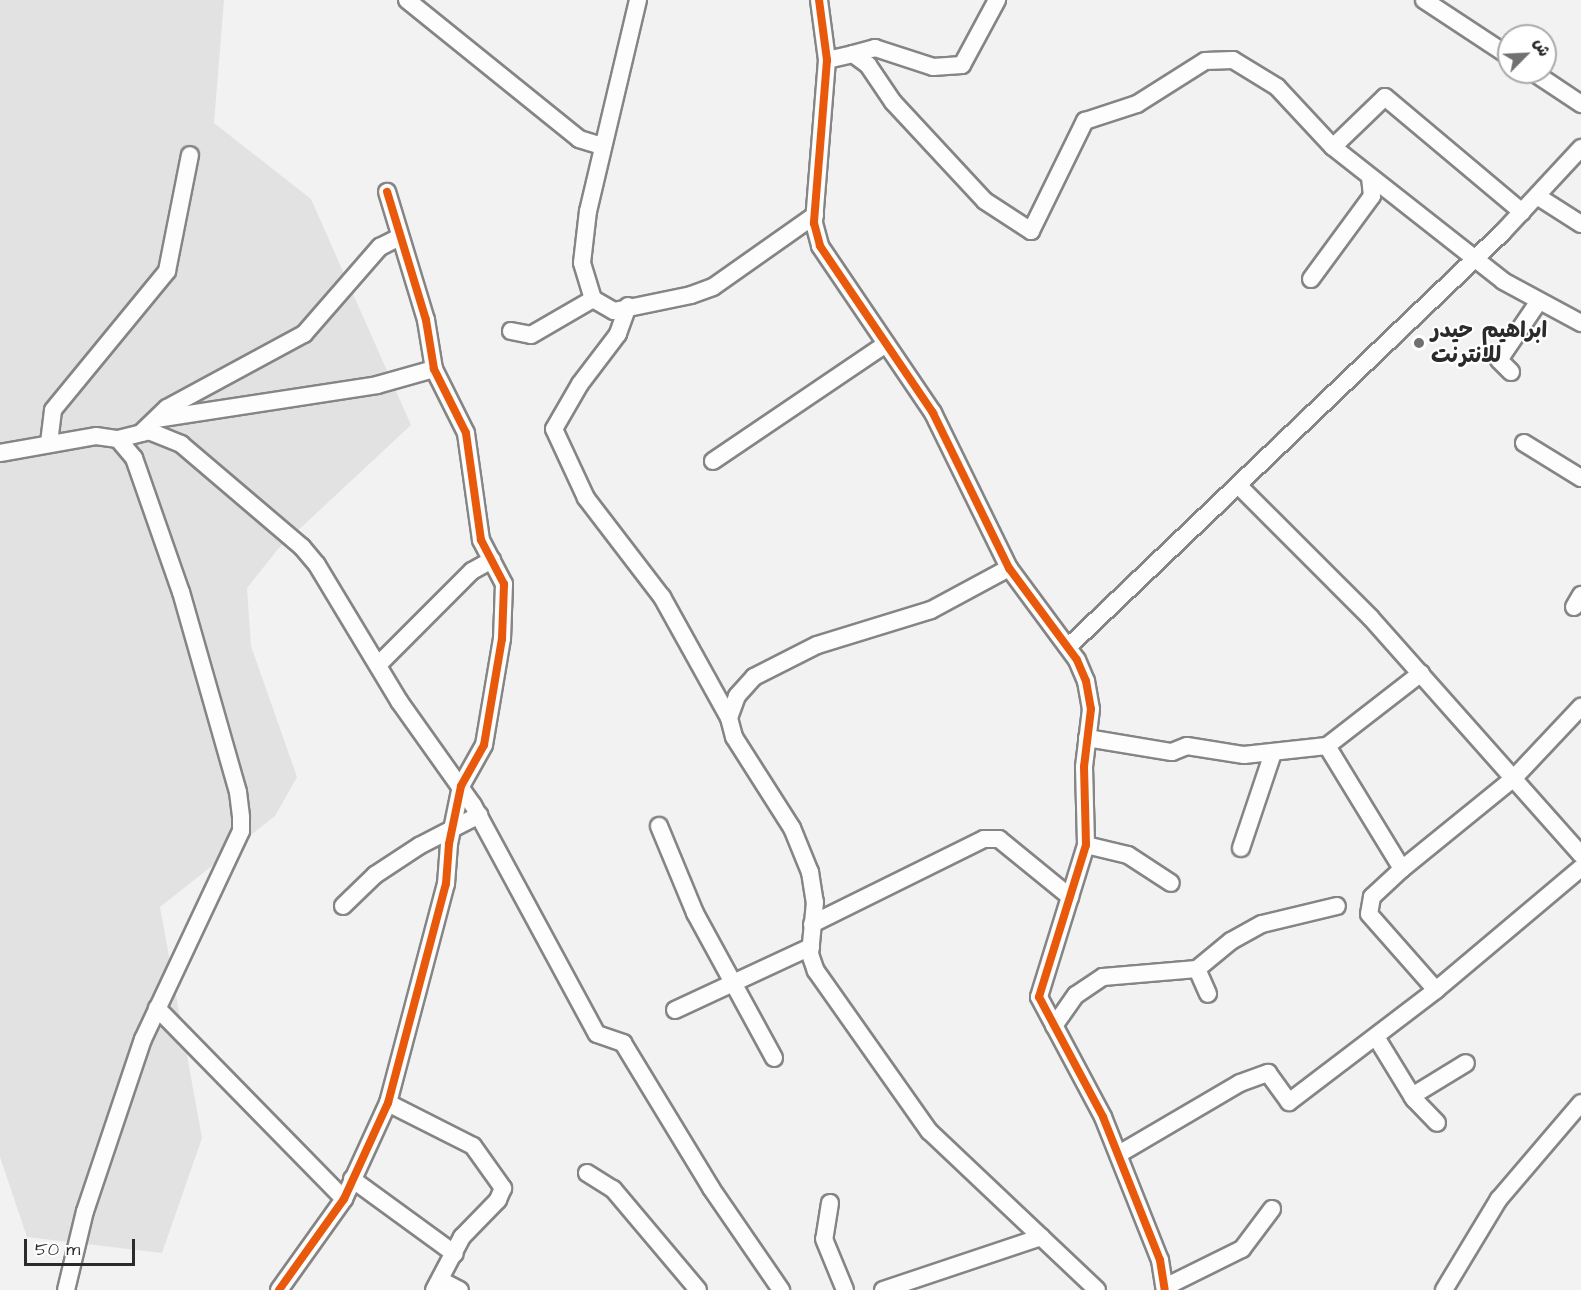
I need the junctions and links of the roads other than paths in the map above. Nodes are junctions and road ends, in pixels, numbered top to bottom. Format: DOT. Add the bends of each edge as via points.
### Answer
graph roads {
  1 [pos="407,0"];
  2 [pos="638,0"];
  3 [pos="819,0"];
  4 [pos="996,0"];
  5 [pos="1424,0"];
  6 [pos="1497,48"];
  7 [pos="854,54"];
  8 [pos="826,60"];
  9 [pos="1551,84"];
  10 [pos="1581,104"];
  11 [pos="602,146"];
  12 [pos="1333,147"];
  13 [pos="1581,148"];
  14 [pos="190,154"];
  15 [pos="1370,178"];
  16 [pos="387,192"];
  17 [pos="1537,196"];
  18 [pos="1522,212"];
  19 [pos="814,215"];
  20 [pos="1581,224"];
  21 [pos="398,238"];
  22 [pos="1477,257"];
  23 [pos="1311,279"];
  24 [pos="593,299"];
  25 [pos="1539,301"];
  26 [pos="628,306"];
  27 [pos="1581,323"];
  28 [pos="511,331"];
  29 [pos="886,344"];
  30 [pos="434,369"];
  31 [pos="1511,372"];
  32 [pos="156,419"];
  33 [pos="141,433"];
  34 [pos="118,439"];
  35 [pos="49,443"];
  36 [pos="1524,443"];
  37 [pos="0,453"];
  38 [pos="713,461"];
  39 [pos="1581,478"];
  40 [pos="1239,486"];
  41 [pos="492,560"];
  42 [pos="1009,568"];
  43 [pos="1068,647"];
  44 [pos="378,664"];
  45 [pos="1421,673"];
  46 [pos="1581,707"];
  47 [pos="729,718"];
  48 [pos="1087,738"];
  49 [pos="1327,747"];
  50 [pos="1274,753"];
  51 [pos="1514,777"];
  52 [pos="461,786"];
  53 [pos="479,815"];
  54 [pos="659,826"];
  55 [pos="451,832"];
  56 [pos="1086,845"];
  57 [pos="1242,848"];
  58 [pos="1581,855"];
  59 [pos="1581,868"];
  60 [pos="1402,869"];
  61 [pos="1171,883"];
  62 [pos="1070,897"];
  63 [pos="343,906"];
  64 [pos="1337,906"];
  65 [pos="812,924"];
  66 [pos="811,947"];
  67 [pos="1197,969"];
  68 [pos="732,984"];
  69 [pos="1436,990"];
  70 [pos="1208,994"];
  71 [pos="157,1008"];
  72 [pos="675,1010"];
  73 [pos="1054,1026"];
  74 [pos="1376,1037"];
  75 [pos="774,1058"];
  76 [pos="1466,1064"];
  77 [pos="1412,1096"];
  78 [pos="388,1103"];
  79 [pos="1581,1103"];
  80 [pos="1437,1123"];
  81 [pos="1119,1154"];
  82 [pos="587,1173"];
  83 [pos="352,1179"];
  84 [pos="344,1198"];
  85 [pos="830,1203"];
  86 [pos="1272,1209"];
  87 [pos="1041,1237"];
  88 [pos="455,1254"];
  89 [pos="438,1286"];
  90 [pos="1165,1289"];
  91 [pos="66,1290"];
  92 [pos="279,1290"];
  93 [pos="460,1290"];
  94 [pos="698,1290"];
  95 [pos="781,1290"];
  96 [pos="845,1290"];
  97 [pos="883,1290"];
  98 [pos="1097,1290"];
  99 [pos="1444,1290"];
  1 -- 11 [label="street" via="579,139"];
  2 -- 11 [label="street"];
  3 -- 8 [label="street"];
  4 -- 7 [label="street" via="962,65 933,67 875,48"];
  5 -- 6 [label="street"];
  7 -- 8 [label="street"];
  7 -- 12 [label="street" via="985,201 1030,231 1085,121 1137,104 1205,61 1233,60 1277,87"];
  8 -- 19 [label="street"];
  9 -- 10 [label="street"];
  11 -- 24 [label="street" via="582,263"];
  12 -- 15 [label="street"];
  12 -- 18 [label="street" via="1384,97"];
  13 -- 17 [label="street"];
  14 -- 35 [label="street" via="167,271 53,410"];
  15 -- 22 [label="street"];
  15 -- 23 [label="street" via="1372,196"];
  16 -- 21 [label="street"];
  17 -- 18 [label="street"];
  17 -- 20 [label="street"];
  18 -- 22 [label="street"];
  19 -- 26 [label="street" via="713,287"];
  19 -- 29 [label="street" via="820,246"];
  21 -- 30 [label="street" via="426,320"];
  21 -- 32 [label="street" via="380,247 304,334 167,408"];
  22 -- 25 [label="street" via="1503,281"];
  22 -- 40 [label="street"];
  24 -- 26 [label="street" via="614,310"];
  24 -- 28 [label="street" via="531,335"];
  25 -- 27 [label="street"];
  25 -- 31 [label="street" via="1499,360"];
  26 -- 47 [label="street" via="618,334 580,384 554,429 586,498 662,597"];
  29 -- 38 [label="street"];
  29 -- 42 [label="street" via="933,413"];
  30 -- 32 [label="street" via="377,385"];
  30 -- 41 [label="street" via="466,433 481,540"];
  32 -- 33 [label="street"];
  33 -- 34 [label="street"];
  33 -- 44 [label="street" via="163,434 181,444 302,547"];
  34 -- 35 [label="street" via="96,436"];
  34 -- 71 [label="street" via="144,480 181,592 238,792 241,818 241,831"];
  35 -- 37 [label="street"];
  36 -- 39 [label="street"];
  40 -- 43 [label="street"];
  40 -- 45 [label="street"];
  41 -- 44 [label="street" via="472,571"];
  41 -- 52 [label="street" via="504,584 502,639 484,744"];
  42 -- 43 [label="street"];
  42 -- 47 [label="street" via="931,610 817,645 754,677 736,696"];
  43 -- 48 [label="street" via="1086,681 1091,709"];
  44 -- 52 [label="street"];
  45 -- 49 [label="street"];
  45 -- 51 [label="street"];
  46 -- 51 [label="street"];
  47 -- 65 [label="street" via="734,737 792,828 810,872 815,902"];
  48 -- 50 [label="street" via="1172,752 1187,746 1244,755"];
  48 -- 56 [label="street"];
  49 -- 50 [label="street"];
  49 -- 60 [label="street"];
  50 -- 57 [label="street"];
  51 -- 58 [label="street"];
  51 -- 60 [label="street"];
  52 -- 53 [label="street"];
  52 -- 55 [label="street"];
  53 -- 55 [label="street"];
  53 -- 95 [label="street" via="597,1034 623,1043 711,1188"];
  54 -- 68 [label="street" via="695,913"];
  55 -- 63 [label="street" via="401,857"];
  55 -- 78 [label="street" via="446,884"];
  56 -- 61 [label="street" via="1128,855"];
  56 -- 62 [label="street"];
  59 -- 69 [label="street"];
  60 -- 69 [label="street" via="1372,897 1369,914"];
  62 -- 65 [label="street" via="999,839 984,839"];
  62 -- 73 [label="street" via="1039,997"];
  64 -- 67 [label="street" via="1262,924 1231,941"];
  65 -- 66 [label="street"];
  66 -- 68 [label="street"];
  66 -- 87 [label="street" via="816,971 929,1131"];
  67 -- 70 [label="street"];
  67 -- 73 [label="street" via="1103,976 1076,995"];
  68 -- 72 [label="street"];
  68 -- 75 [label="street"];
  69 -- 74 [label="street"];
  71 -- 84 [label="street"];
  71 -- 91 [label="street" via="85,1211"];
  73 -- 81 [label="street"];
  74 -- 77 [label="street"];
  74 -- 81 [label="street" via="1289,1102 1268,1073 1239,1083"];
  76 -- 77 [label="street"];
  77 -- 80 [label="street"];
  78 -- 83 [label="street"];
  78 -- 88 [label="street" via="456,1134 497,1174 502,1195 473,1222"];
  79 -- 99 [label="street" via="1499,1199"];
  81 -- 90 [label="street" via="1160,1260"];
  82 -- 94 [label="street" via="613,1189"];
  83 -- 84 [label="street"];
  83 -- 88 [label="street"];
  84 -- 92 [label="street"];
  85 -- 96 [label="street" via="824,1239"];
  86 -- 90 [label="street" via="1242,1249"];
  87 -- 97 [label="street"];
  87 -- 98 [label="street"];
  88 -- 89 [label="street"];
  89 -- 93 [label="street"];
}
